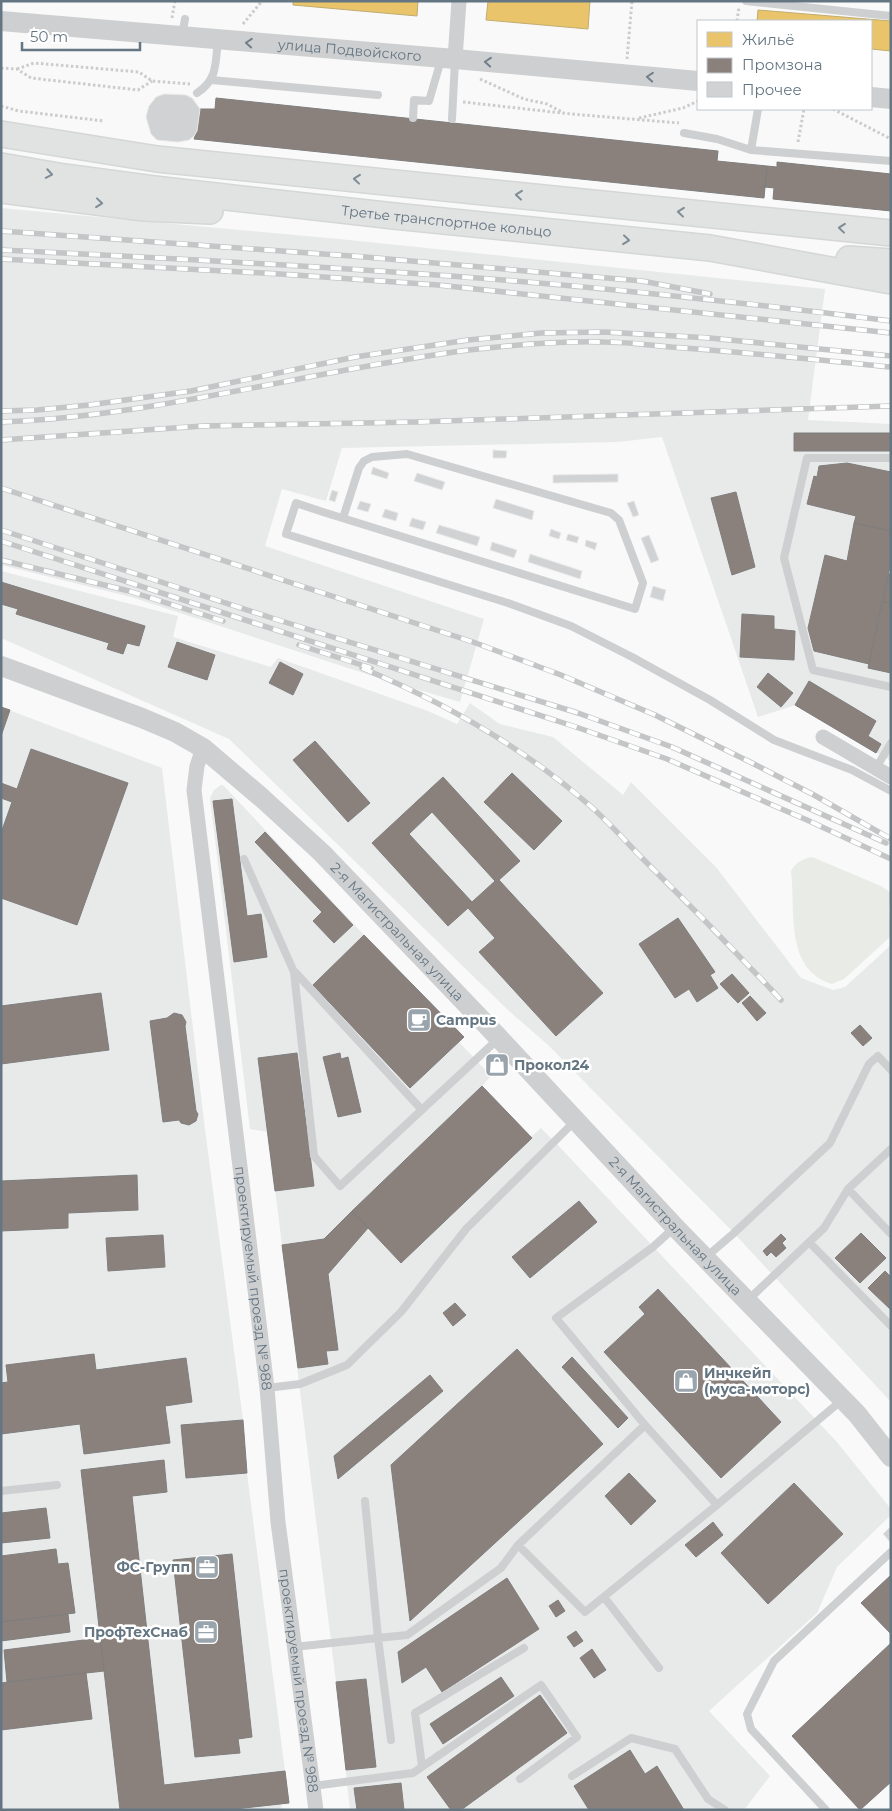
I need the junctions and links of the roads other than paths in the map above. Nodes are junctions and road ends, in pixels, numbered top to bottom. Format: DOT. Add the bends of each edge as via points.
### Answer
graph roads {
  1 [pos="459,1"];
  2 [pos="746,1"];
  3 [pos="759,2"];
  4 [pos="810,4"];
  5 [pos="891,16"];
  6 [pos="1,21"];
  7 [pos="218,40"];
  8 [pos="448,58"];
  9 [pos="697,81"];
  10 [pos="209,82"];
  11 [pos="197,93"];
  12 [pos="378,95"];
  13 [pos="872,97"];
  14 [pos="891,99"];
  15 [pos="758,110"];
  16 [pos="413,118"];
  17 [pos="452,118"];
  18 [pos="684,133"];
  19 [pos="1,134"];
  20 [pos="751,150"];
  21 [pos="891,161"];
  22 [pos="1,166"];
  23 [pos="8,191"];
  24 [pos="394,216"];
  25 [pos="891,233"];
  26 [pos="710,248"];
  27 [pos="891,262"];
  28 [pos="891,281"];
  29 [pos="891,458"];
  30 [pos="343,518"];
  31 [pos="1,666"];
  32 [pos="891,687"];
  33 [pos="823,737"];
  34 [pos="891,743"];
  35 [pos="204,748"];
  36 [pos="876,768"];
  37 [pos="891,777"];
  38 [pos="891,791"];
  39 [pos="244,859"];
  40 [pos="294,972"];
  41 [pos="499,1038"];
  42 [pos="891,1070"];
  43 [pos="422,1110"];
  44 [pos="576,1120"];
  45 [pos="891,1149"];
  46 [pos="848,1189"];
  47 [pos="674,1227"];
  48 [pos="891,1234"];
  49 [pos="809,1242"];
  50 [pos="705,1258"];
  51 [pos="747,1302"];
  52 [pos="891,1326"];
  53 [pos="267,1388"];
  54 [pos="842,1400"];
  55 [pos="858,1416"];
  56 [pos="645,1424"];
  57 [pos="891,1435"];
  58 [pos="891,1457"];
  59 [pos="891,1468"];
  60 [pos="57,1485"];
  61 [pos="1,1491"];
  62 [pos="365,1501"];
  63 [pos="716,1505"];
  64 [pos="518,1545"];
  65 [pos="891,1552"];
  66 [pos="604,1597"];
  67 [pos="378,1638"];
  68 [pos="294,1647"];
  69 [pos="524,1648"];
  70 [pos="659,1668"];
  71 [pos="391,1740"];
  72 [pos="422,1766"];
  73 [pos="572,1776"];
  74 [pos="520,1779"];
  75 [pos="313,1786"];
  76 [pos="316,1810"];
  77 [pos="725,1810"];
  78 [pos="826,1810"];
  1 -- 8 [label="street"];
  2 -- 3 [label="lane"];
  3 -- 4 [label="lane"];
  4 -- 5 [label="lane"];
  6 -- 7 [label="street, улица Подвойского" via="179,26"];
  8 -- 7 [label="street, улица Подвойского, one-way"];
  7 -- 10 [label="lane" via="214,75"];
  9 -- 8 [label="street, улица Подвойского, one-way"];
  8 -- 16 [label="lane" via="429,101 414,100"];
  8 -- 17 [label="lane"];
  10 -- 11 [label="lane"];
  10 -- 12 [label="lane"];
  13 -- 14 [label="street"];
  15 -- 20 [label="lane"];
  18 -- 20 [label="lane"];
  25 -- 19 [label="main road, one-way" via="157,159"];
  20 -- 21 [label="lane"];
  22 -- 24 [label="main road, Третье транспортное кольцо, one-way" via="145,188"];
  23 -- 24 [label="main road, one-way" via="144,208"];
  24 -- 26 [label="main road, Третье транспортное кольцо, one-way"];
  26 -- 27 [label="main road"];
  26 -- 28 [label="main road, Третье транспортное кольцо"];
  29 -- 32 [label="lane" via="806,458 784,558 813,670"];
  30 -- 30 [label="lane" via="635,609 643,583 619,520 611,513 407,454 372,457 364,461"];
  30 -- 38 [label="lane" via="296,503 286,534 508,603 571,626 632,656 774,740 852,770"];
  31 -- 35 [label="street, 2-я Магистральная улица" via="142,718"];
  33 -- 36 [label="street"];
  34 -- 36 [label="lane"];
  35 -- 41 [label="street, 2-я Магистральная улица" via="322,853"];
  35 -- 53 [label="street, проектируемый проезд № 988" via="197,766 194,790"];
  36 -- 37 [label="street"];
  39 -- 40 [label="lane"];
  40 -- 43 [label="lane"];
  40 -- 43 [label="lane" via="314,1156 340,1186"];
  41 -- 43 [label="lane"];
  41 -- 44 [label="street, 2-я Магистральная улица"];
  42 -- 50 [label="lane" via="878,1056 869,1064 830,1143"];
  44 -- 47 [label="street, 2-я Магистральная улица"];
  44 -- 53 [label="lane" via="466,1229 401,1312 347,1366 300,1384"];
  45 -- 46 [label="lane"];
  46 -- 48 [label="lane"];
  46 -- 49 [label="lane" via="824,1228"];
  47 -- 50 [label="street, 2-я Магистральная улица"];
  47 -- 56 [label="lane" via="556,1318"];
  49 -- 51 [label="lane"];
  49 -- 52 [label="lane"];
  50 -- 51 [label="street, 2-я Магистральная улица"];
  51 -- 54 [label="street, 2-я Магистральная улица"];
  53 -- 68 [label="street, проектируемый проезд № 988" via="278,1522"];
  54 -- 55 [label="street, 2-я Магистральная улица"];
  54 -- 63 [label="lane"];
  55 -- 57 [label="street, 2-я Магистральная улица"];
  55 -- 58 [label="street, 2-я Магистральная улица"];
  55 -- 59 [label="street"];
  56 -- 63 [label="lane"];
  56 -- 64 [label="lane"];
  60 -- 61 [label="lane"];
  62 -- 67 [label="lane"];
  63 -- 66 [label="lane"];
  64 -- 66 [label="lane" via="586,1612"];
  64 -- 67 [label="lane" via="501,1568 407,1635"];
  65 -- 78 [label="lane" via="774,1661 747,1714 751,1729"];
  66 -- 70 [label="lane"];
  67 -- 68 [label="lane"];
  67 -- 71 [label="lane"];
  68 -- 75 [label="street, проектируемый проезд № 988"];
  69 -- 72 [label="lane" via="415,1713"];
  72 -- 74 [label="lane" via="541,1685 577,1737"];
  72 -- 75 [label="lane" via="413,1773"];
  73 -- 77 [label="lane" via="632,1738 675,1749 708,1799"];
  75 -- 76 [label="street, проектируемый проезд № 988"];
}
